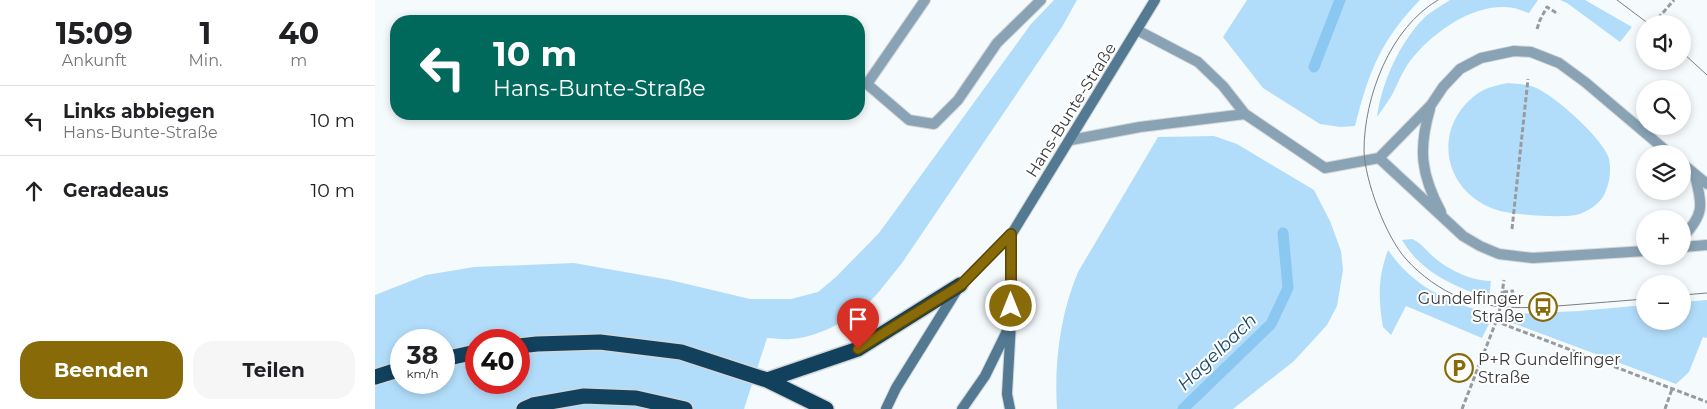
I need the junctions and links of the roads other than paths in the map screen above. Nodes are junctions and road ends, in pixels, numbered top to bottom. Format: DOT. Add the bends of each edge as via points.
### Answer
graph roads {
  1 [pos="925,0"];
  2 [pos="1041,0"];
  3 [pos="1155,0"];
  4 [pos="1137,30"];
  5 [pos="1431,105"];
  6 [pos="1245,114"];
  7 [pos="1071,140"];
  8 [pos="1659,145"];
  9 [pos="1379,158"];
  10 [pos="1691,171"];
  11 [pos="1695,175"];
  12 [pos="1707,184"];
  13 [pos="1446,220"];
  14 [pos="1691,228"];
  15 [pos="1011,234"];
  16 [pos="1707,246"];
  17 [pos="1691,247"];
  18 [pos="1636,252"];
  19 [pos="961,285"];
  20 [pos="1011,323"];
  21 [pos="530,345"];
  22 [pos="390,372"];
  23 [pos="375,377"];
  24 [pos="767,380"];
  25 [pos="524,409"];
  26 [pos="685,409"];
  27 [pos="826,409"];
  28 [pos="886,409"];
  29 [pos="963,409"];
  30 [pos="1010,409"];
  1 -- 2 [label="lane" via="867,84 909,120 934,124 958,100 997,43"];
  3 -- 4 [label="street, Hans-Bunte-Straße"];
  4 -- 6 [label="lane" via="1204,66"];
  4 -- 7 [label="street, Hans-Bunte-Straße"];
  5 -- 8 [label="lane" via="1451,78 1471,63 1505,52 1531,52 1559,63"];
  5 -- 9 [label="lane"];
  5 -- 13 [label="lane" via="1423,134 1424,173"];
  6 -- 7 [label="lane"];
  6 -- 9 [label="lane" via="1325,168"];
  7 -- 15 [label="street, Hans-Bunte-Straße"];
  9 -- 13 [label="lane"];
  10 -- 11 [label="lane"];
  11 -- 12 [label="lane"];
  11 -- 14 [label="lane" via="1701,209 1699,218"];
  13 -- 18 [label="lane" via="1472,242 1499,254 1533,258"];
  15 -- 19 [label="street, Hans-Bunte-Straße"];
  15 -- 20 [label="street"];
  16 -- 17 [label="lane"];
  19 -- 24 [label="highway" via="858,349"];
  19 -- 28 [label="street, Hans-Bunte-Straße"];
  20 -- 29 [label="street" via="985,376"];
  20 -- 30 [label="street" via="1007,394"];
  21 -- 24 [label="highway" via="600,342 681,352"];
  22 -- 23 [label="highway"];
  24 -- 27 [label="highway"];
  25 -- 26 [label="highway" via="533,404 584,396 636,398"];
}
